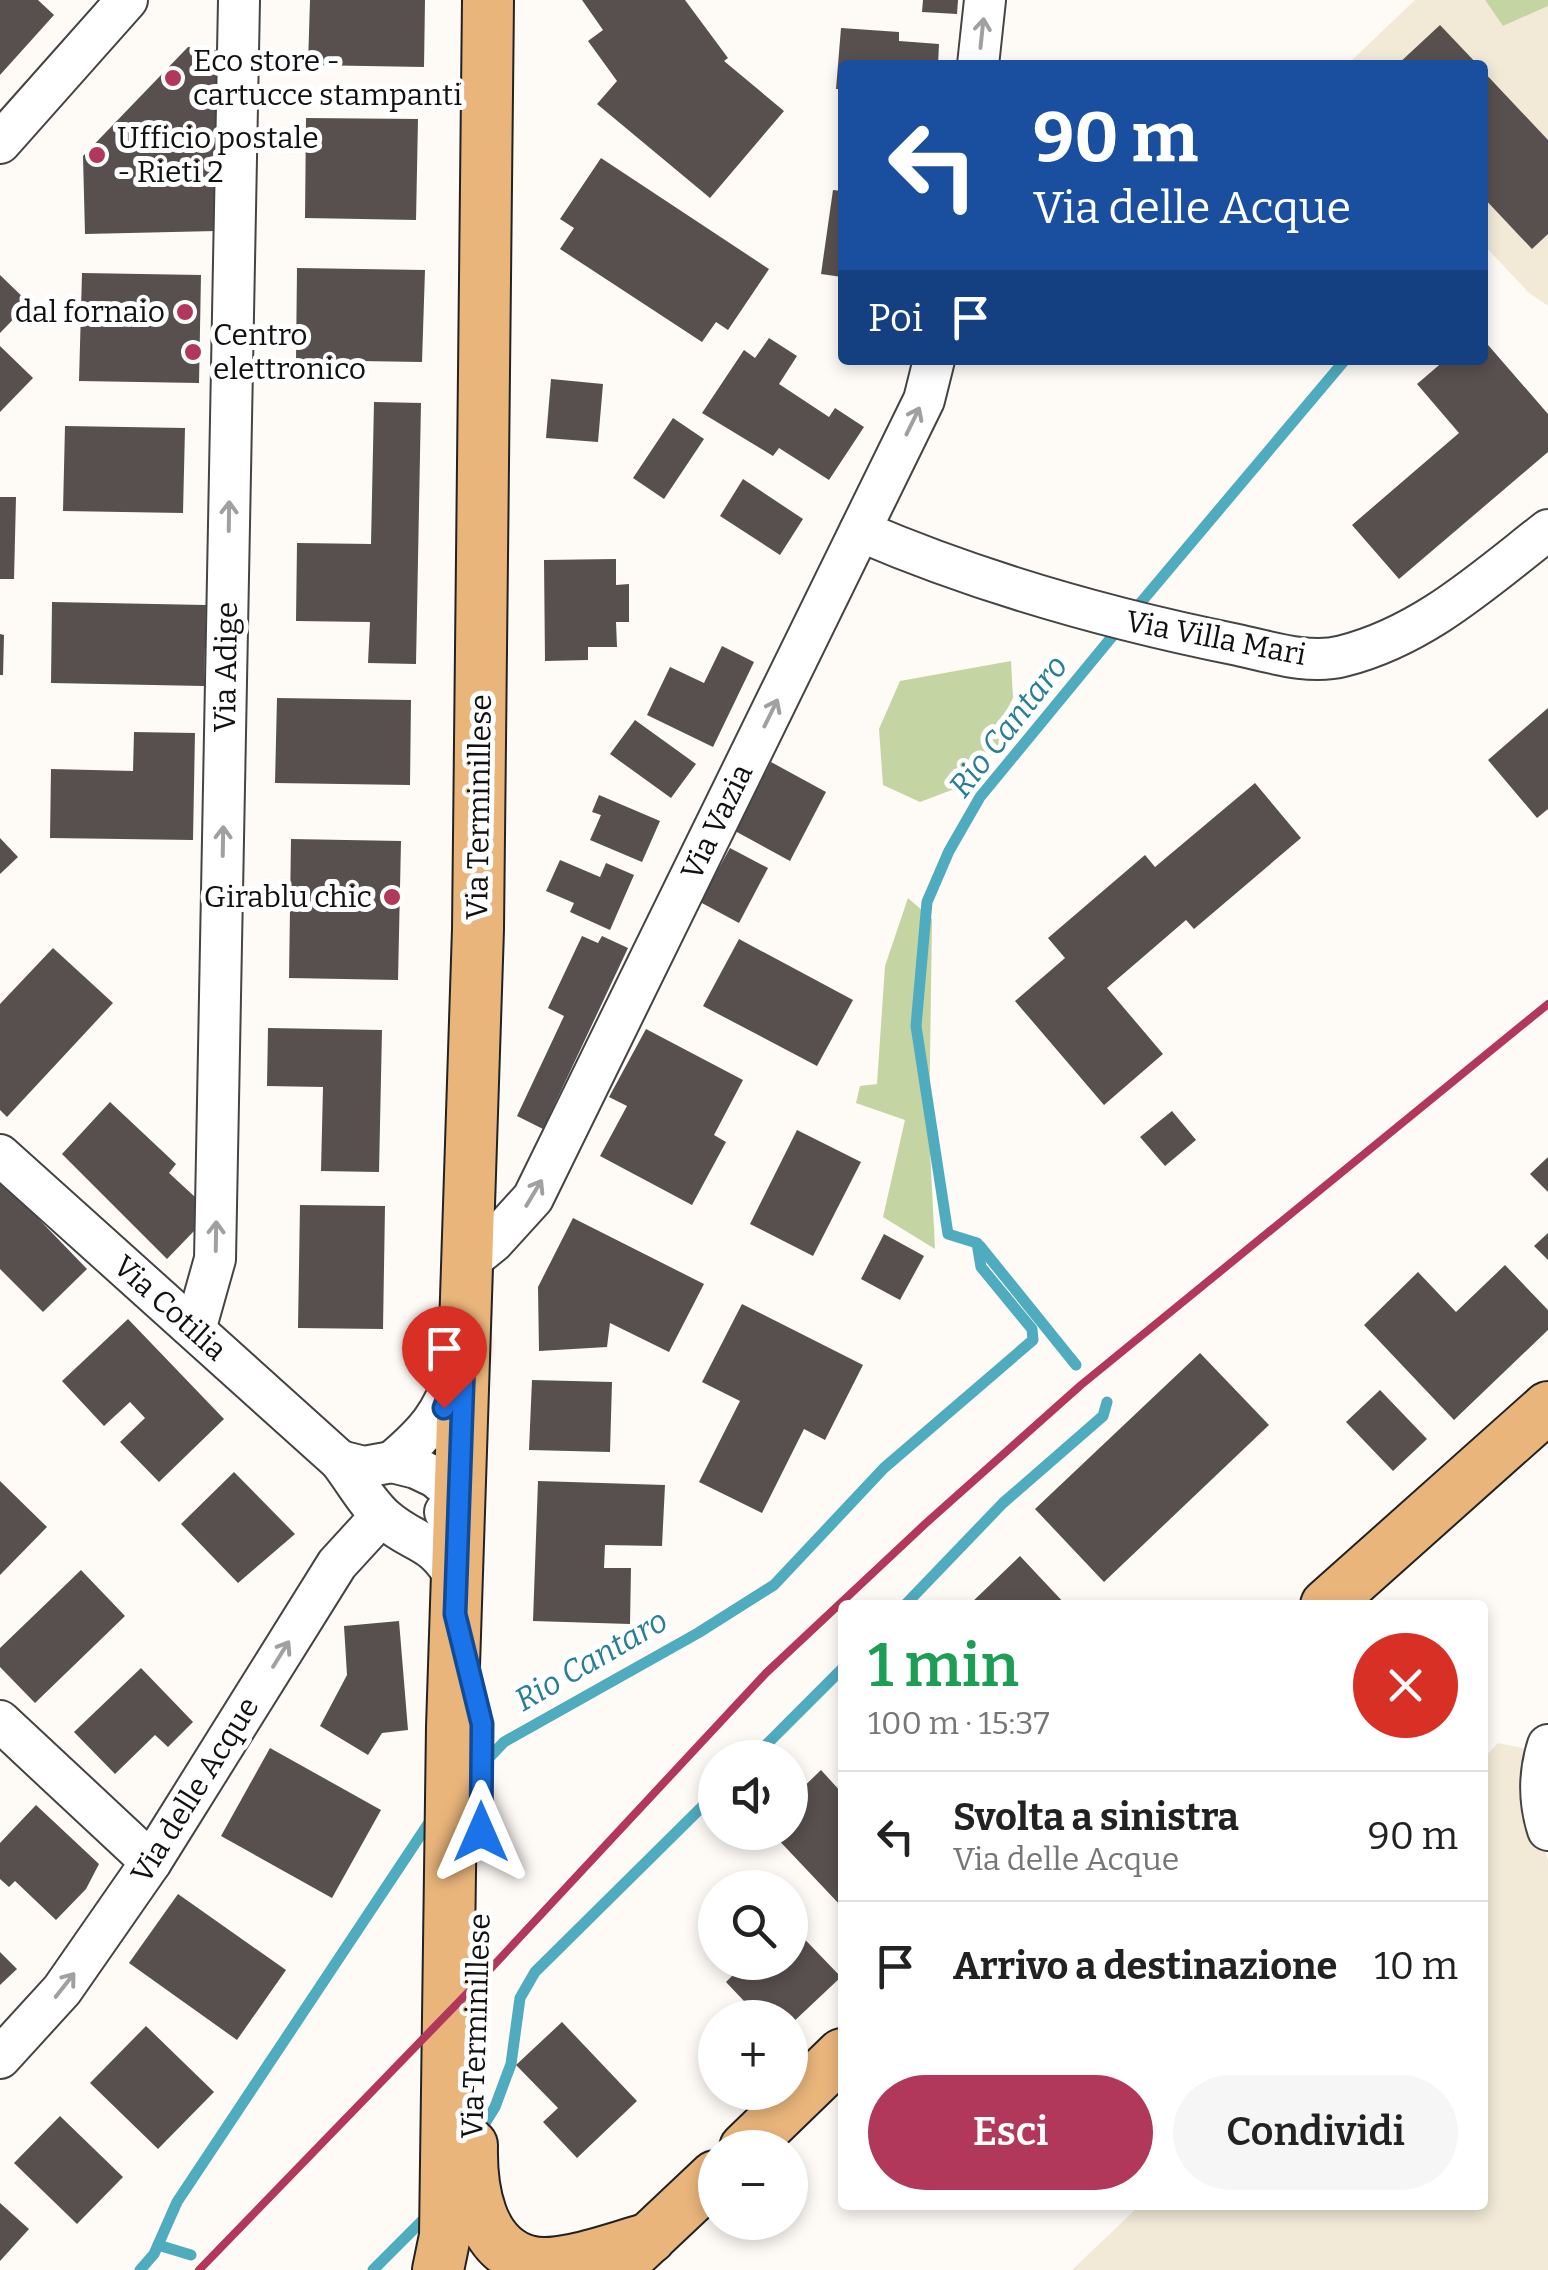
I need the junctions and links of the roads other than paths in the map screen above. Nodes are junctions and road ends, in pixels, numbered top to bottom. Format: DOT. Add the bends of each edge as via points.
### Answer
graph roads {
  1 [pos="127,0"];
  2 [pos="239,0"];
  3 [pos="488,0"];
  4 [pos="985,0"];
  5 [pos="979,60"];
  6 [pos="0,143"];
  7 [pos="933,365"];
  8 [pos="1548,530"];
  9 [pos="860,531"];
  10 [pos="0,1155"];
  11 [pos="467,1263"];
  12 [pos="195,1330"];
  13 [pos="464,1357"];
  14 [pos="1548,1407"];
  15 [pos="340,1460"];
  16 [pos="392,1462"];
  17 [pos="459,1497"];
  18 [pos="390,1523"];
  19 [pos="456,1597"];
  20 [pos="1332,1600"];
  21 [pos="0,1721"];
  22 [pos="1548,1745"];
  23 [pos="466,1809"];
  24 [pos="1548,1830"];
  25 [pos="151,1862"];
  26 [pos="0,2058"];
  27 [pos="838,2058"];
  28 [pos="764,2130"];
  29 [pos="698,2192"];
  30 [pos="451,2221"];
  31 [pos="632,2254"];
  32 [pos="509,2260"];
  1 -- 6 [label="street"];
  12 -- 2 [label="street, Via Adige, one-way" via="215,1259"];
  3 -- 11 [label="main road, Via Terminillese" via="478,929"];
  5 -- 4 [label="street, one-way"];
  9 -- 7 [label="street, Via Vazia, one-way" via="924,400"];
  8 -- 9 [label="street, Via Villa Mari" via="1447,609 1394,640 1338,658 1304,658 1134,624 921,557"];
  11 -- 9 [label="street, Via Vazia, one-way" via="533,1198"];
  10 -- 12 [label="street, Via Cotilia"];
  11 -- 13 [label="main road, Via Terminillese"];
  12 -- 15 [label="street, Via Cotilia"];
  13 -- 16 [label="street" via="444,1408"];
  13 -- 17 [label="main road, Via Terminillese"];
  14 -- 20 [label="main road"];
  15 -- 16 [label="street" via="364,1467"];
  15 -- 18 [label="street"];
  16 -- 17 [label="street" via="435,1477"];
  17 -- 18 [label="street, Via delle Acque" via="425,1524"];
  17 -- 19 [label="main road, Via Terminillese"];
  18 -- 19 [label="street" via="445,1560"];
  25 -- 18 [label="street, Via delle Acque, one-way" via="337,1564"];
  19 -- 23 [label="main road, Via Terminillese"];
  21 -- 25 [label="street"];
  22 -- 24 [label="street" via="1541,1793"];
  23 -- 30 [label="main road, Via Terminillese"];
  23 -- 30 [label="main road, Via Terminillese" via="480,1980 473,2114"];
  26 -- 25 [label="street, Via delle Acque, one-way" via="62,1990"];
  27 -- 28 [label="main road"];
  29 -- 31 [label="main road"];
  30 -- 32 [label="main road, Via Terminillese" via="474,2200"];
  31 -- 32 [label="main road"];
}
